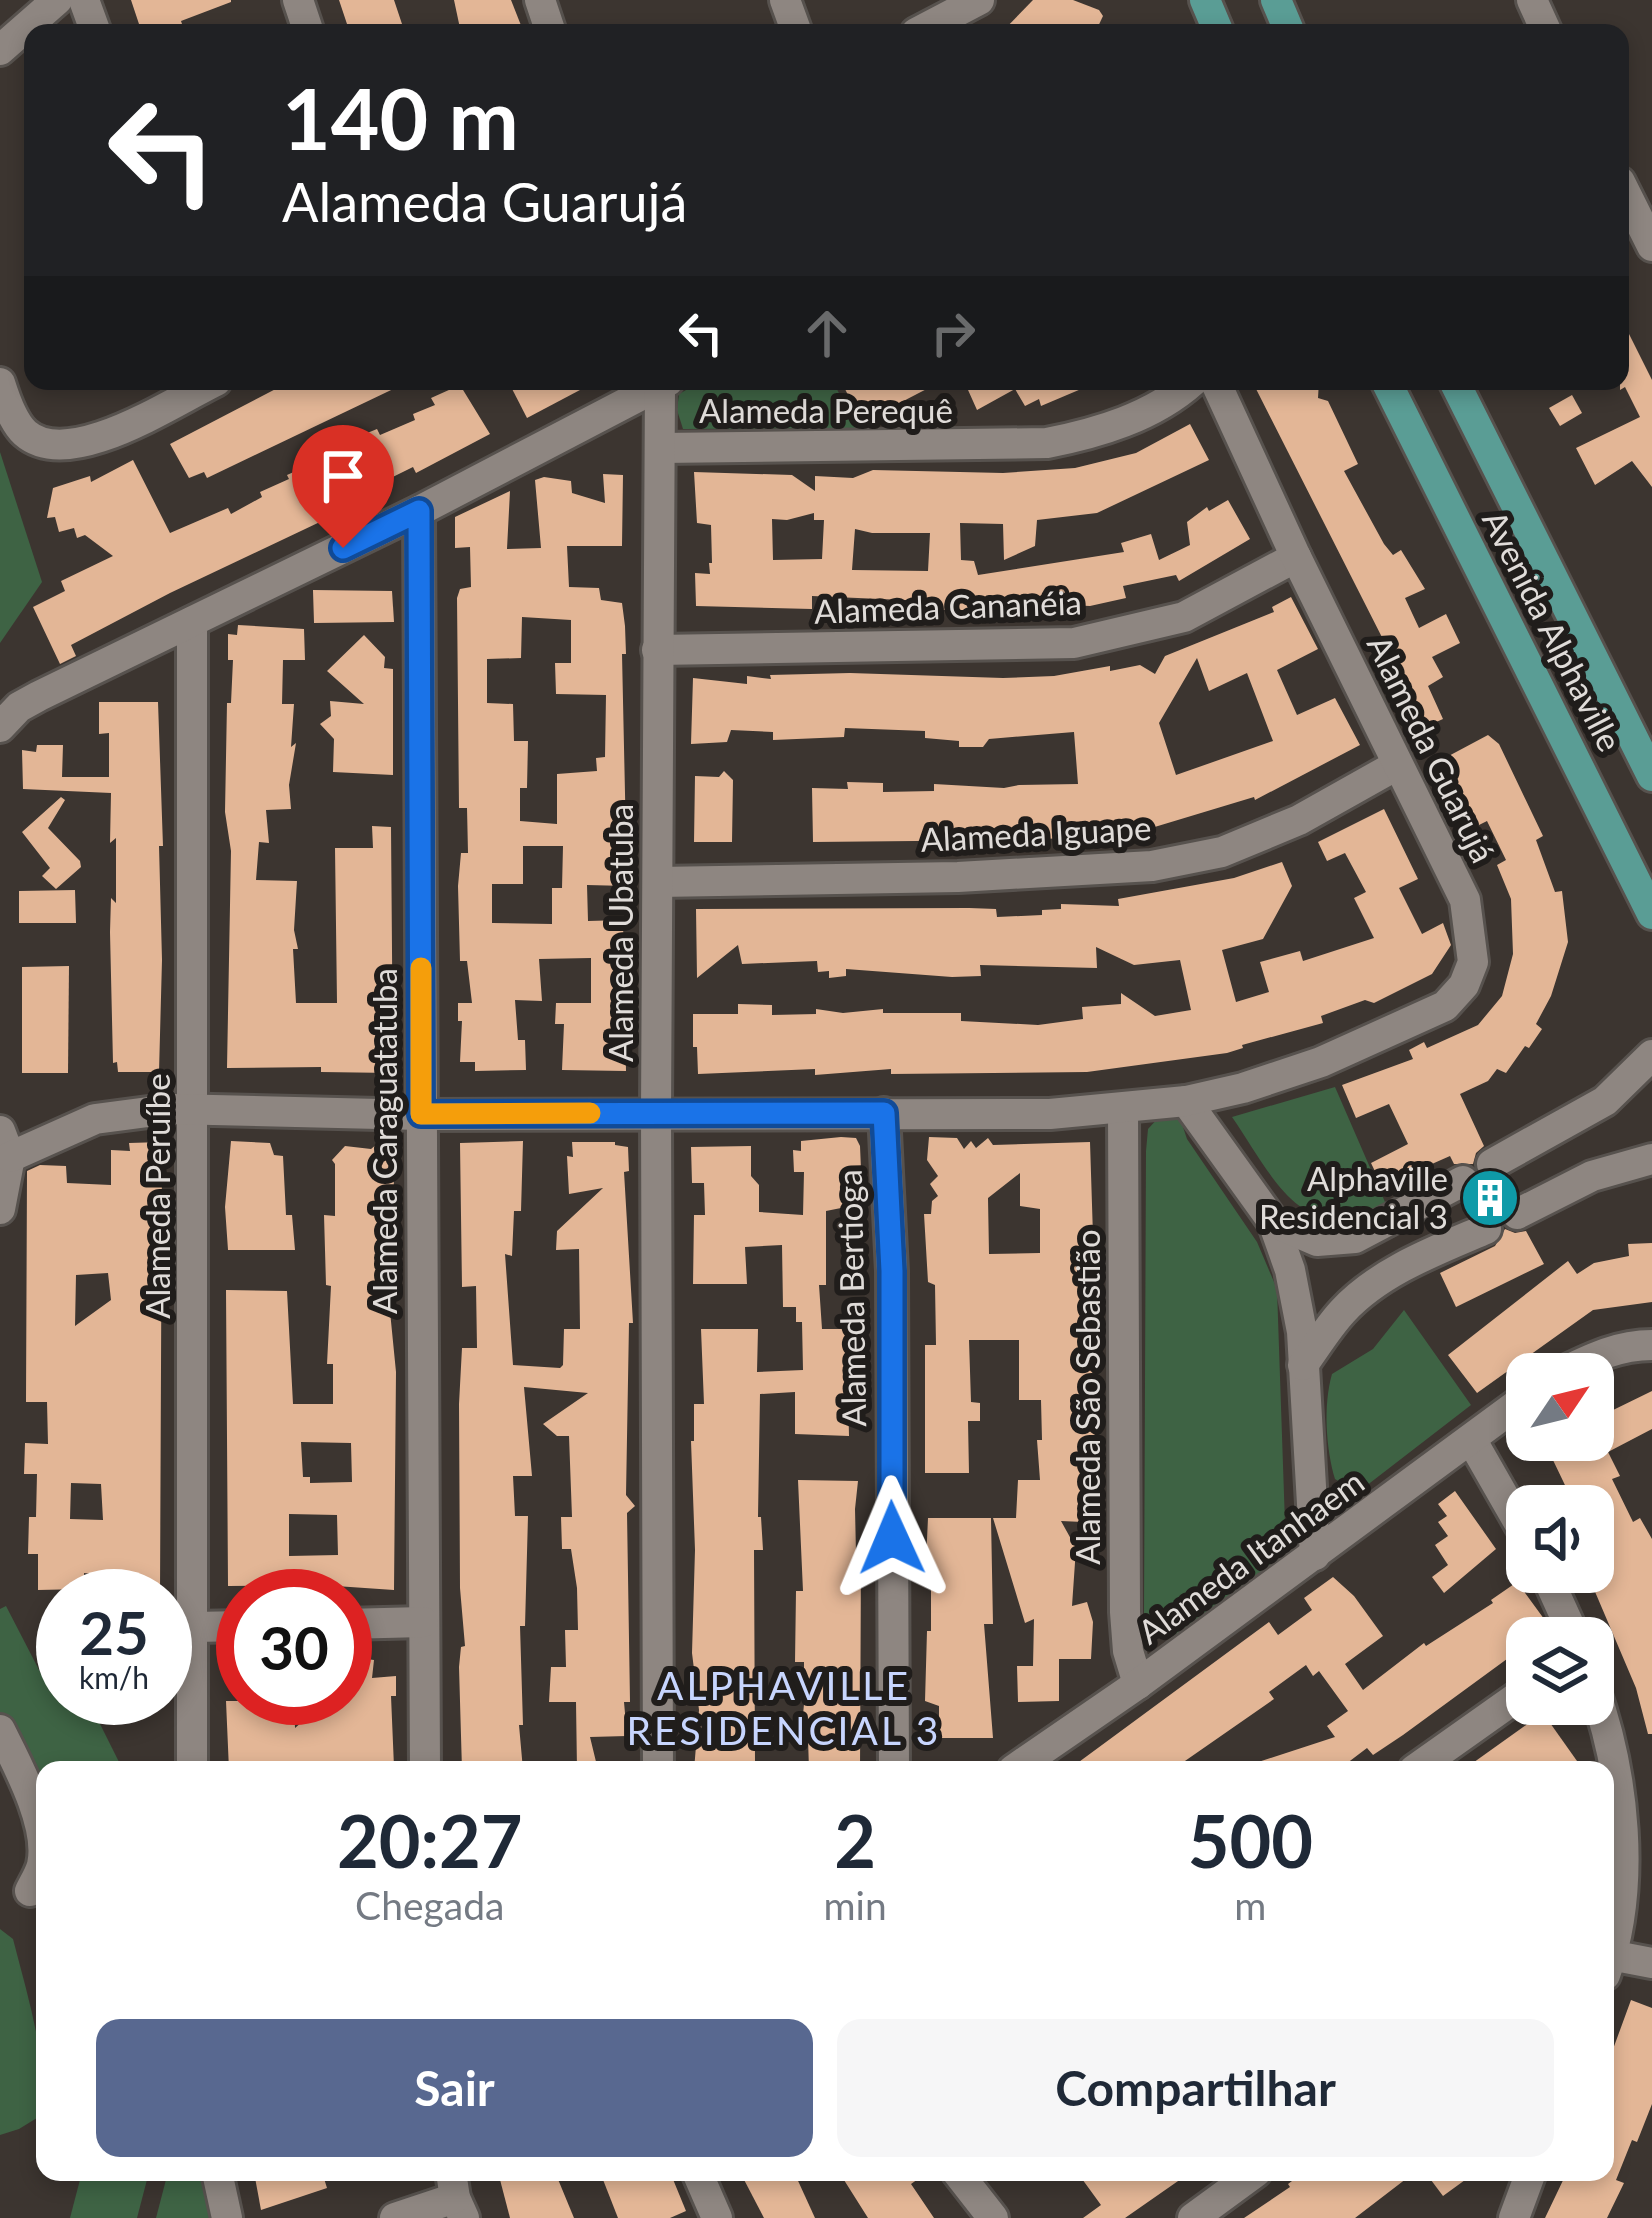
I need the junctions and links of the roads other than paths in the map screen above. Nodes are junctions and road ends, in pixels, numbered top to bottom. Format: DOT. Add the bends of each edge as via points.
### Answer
graph roads {
  1 [pos="57,0"];
  2 [pos="979,0"];
  3 [pos="30,24"];
  4 [pos="933,24"];
  5 [pos="24,29"];
  6 [pos="0,50"];
  7 [pos="1629,200"];
  8 [pos="1652,246"];
  9 [pos="0,383"];
  10 [pos="197,390"];
  11 [pos="651,390"];
  12 [pos="664,390"];
  13 [pos="1179,390"];
  14 [pos="1219,390"];
  15 [pos="1390,390"];
  16 [pos="1459,390"];
  17 [pos="662,448"];
  18 [pos="419,511"];
  19 [pos="1296,557"];
  20 [pos="192,622"];
  21 [pos="657,650"];
  22 [pos="0,727"];
  23 [pos="1397,765"];
  24 [pos="1652,776"];
  25 [pos="658,882"];
  26 [pos="1652,914"];
  27 [pos="1652,1055"];
  28 [pos="1186,1101"];
  29 [pos="1123,1109"];
  30 [pos="194,1110"];
  31 [pos="656,1112"];
  32 [pos="884,1113"];
  33 [pos="421,1114"];
  34 [pos="5,1144"];
  35 [pos="1652,1159"];
  36 [pos="0,1209"];
  37 [pos="1273,1222"];
  38 [pos="1652,1345"];
  39 [pos="1602,1353"];
  40 [pos="1303,1365"];
  41 [pos="1506,1413"];
  42 [pos="1471,1439"];
  43 [pos="1506,1500"];
  44 [pos="1315,1556"];
  45 [pos="1125,1618"];
  46 [pos="423,1622"];
  47 [pos="372,1623"];
  48 [pos="195,1627"];
  49 [pos="216,1627"];
  50 [pos="1195,1641"];
  51 [pos="1138,1684"];
  52 [pos="1506,1705"];
  53 [pos="1605,1725"];
  54 [pos="0,1730"];
  55 [pos="193,1761"];
  56 [pos="425,1761"];
  57 [pos="658,1761"];
  58 [pos="894,1761"];
  59 [pos="1026,1761"];
  60 [pos="1427,1761"];
  61 [pos="1613,1761"];
  62 [pos="1614,1766"];
  63 [pos="36,1815"];
  64 [pos="36,1878"];
  65 [pos="30,1891"];
  66 [pos="1614,1921"];
  67 [pos="1614,1961"];
  68 [pos="1652,1964"];
  69 [pos="219,2181"];
  70 [pos="702,2181"];
  71 [pos="964,2181"];
  72 [pos="1244,2181"];
  73 [pos="1528,2181"];
  74 [pos="457,2196"];
  75 [pos="227,2218"];
  76 [pos="395,2218"];
  77 [pos="717,2218"];
  78 [pos="993,2218"];
  79 [pos="1193,2218"];
  80 [pos="1514,2218"];
  1 -- 3 [label="street"];
  2 -- 4 [label="street"];
  5 -- 6 [label="street"];
  7 -- 8 [label="street"];
  9 -- 10 [label="street" via="24,432 68,447"];
  11 -- 18 [label="street"];
  12 -- 17 [label="street, Alameda Ubatuba"];
  13 -- 17 [label="street, Alameda Perequê" via="1137,417 1047,443"];
  14 -- 19 [label="street, Alameda Guarujá"];
  15 -- 26 [label="main road, Avenida Alphaville"];
  16 -- 24 [label="main road, Avenida Alphaville"];
  17 -- 21 [label="street, Alameda Ubatuba"];
  18 -- 20 [label="street"];
  18 -- 33 [label="street, Alameda Caraguatatuba"];
  19 -- 21 [label="street, Alameda Cananéia" via="1184,617 1074,643"];
  19 -- 23 [label="street, Alameda Guarujá"];
  20 -- 22 [label="street" via="39,696"];
  20 -- 30 [label="street, Alameda Peruíbe"];
  21 -- 25 [label="street, Alameda Ubatuba"];
  23 -- 25 [label="street, Alameda Iguape" via="1222,852 1152,866"];
  23 -- 28 [label="street, Alameda Guarujá" via="1465,900 1473,962 1464,985 1445,1006 1321,1062"];
  25 -- 31 [label="street, Alameda Ubatuba"];
  27 -- 35 [label="street" via="1605,1101 1501,1159 1526,1210 1592,1176"];
  28 -- 29 [label="street, Alameda Guarujá"];
  28 -- 37 [label="street"];
  29 -- 32 [label="street, Alameda Guarujá"];
  29 -- 45 [label="street, Alameda São Sebastião"];
  30 -- 33 [label="street, Alameda Guarujá"];
  30 -- 34 [label="street, Alameda Guarujá" via="95,1119"];
  30 -- 48 [label="street, Alameda Peruíbe"];
  31 -- 32 [label="street, Alameda Guarujá"];
  31 -- 33 [label="street, Alameda Guarujá"];
  31 -- 57 [label="street, Alameda Ubatuba"];
  32 -- 58 [label="street, Alameda Bertioga"];
  33 -- 46 [label="street, Alameda Caraguatatuba"];
  34 -- 36 [label="street"];
  37 -- 40 [label="street" via="1297,1301"];
  37 -- 40 [label="street" via="1317,1241 1355,1238 1451,1187 1474,1235 1366,1290"];
  38 -- 39 [label="street"];
  40 -- 44 [label="street"];
  41 -- 42 [label="street, Alameda Itanhaem"];
  42 -- 43 [label="street"];
  42 -- 44 [label="street, Alameda Itanhaem"];
  44 -- 50 [label="street, Alameda Itanhaem"];
  45 -- 50 [label="street" via="1150,1648"];
  45 -- 51 [label="street, Alameda São Sebastião"];
  46 -- 47 [label="street"];
  46 -- 56 [label="street, Alameda Caraguatatuba"];
  48 -- 49 [label="street"];
  48 -- 55 [label="street, Alameda Peruíbe"];
  50 -- 51 [label="street, Alameda Itanhaem"];
  51 -- 59 [label="street, Alameda Itanhaem"];
  52 -- 60 [label="street"];
  53 -- 61 [label="street"];
  54 -- 63 [label="street"];
  62 -- 66 [label="street" via="1622,1875"];
  64 -- 65 [label="street"];
  67 -- 68 [label="street"];
  69 -- 75 [label="street"];
  70 -- 77 [label="street"];
  71 -- 78 [label="street"];
  72 -- 79 [label="street"];
  73 -- 80 [label="street"];
  74 -- 76 [label="street"];
}
